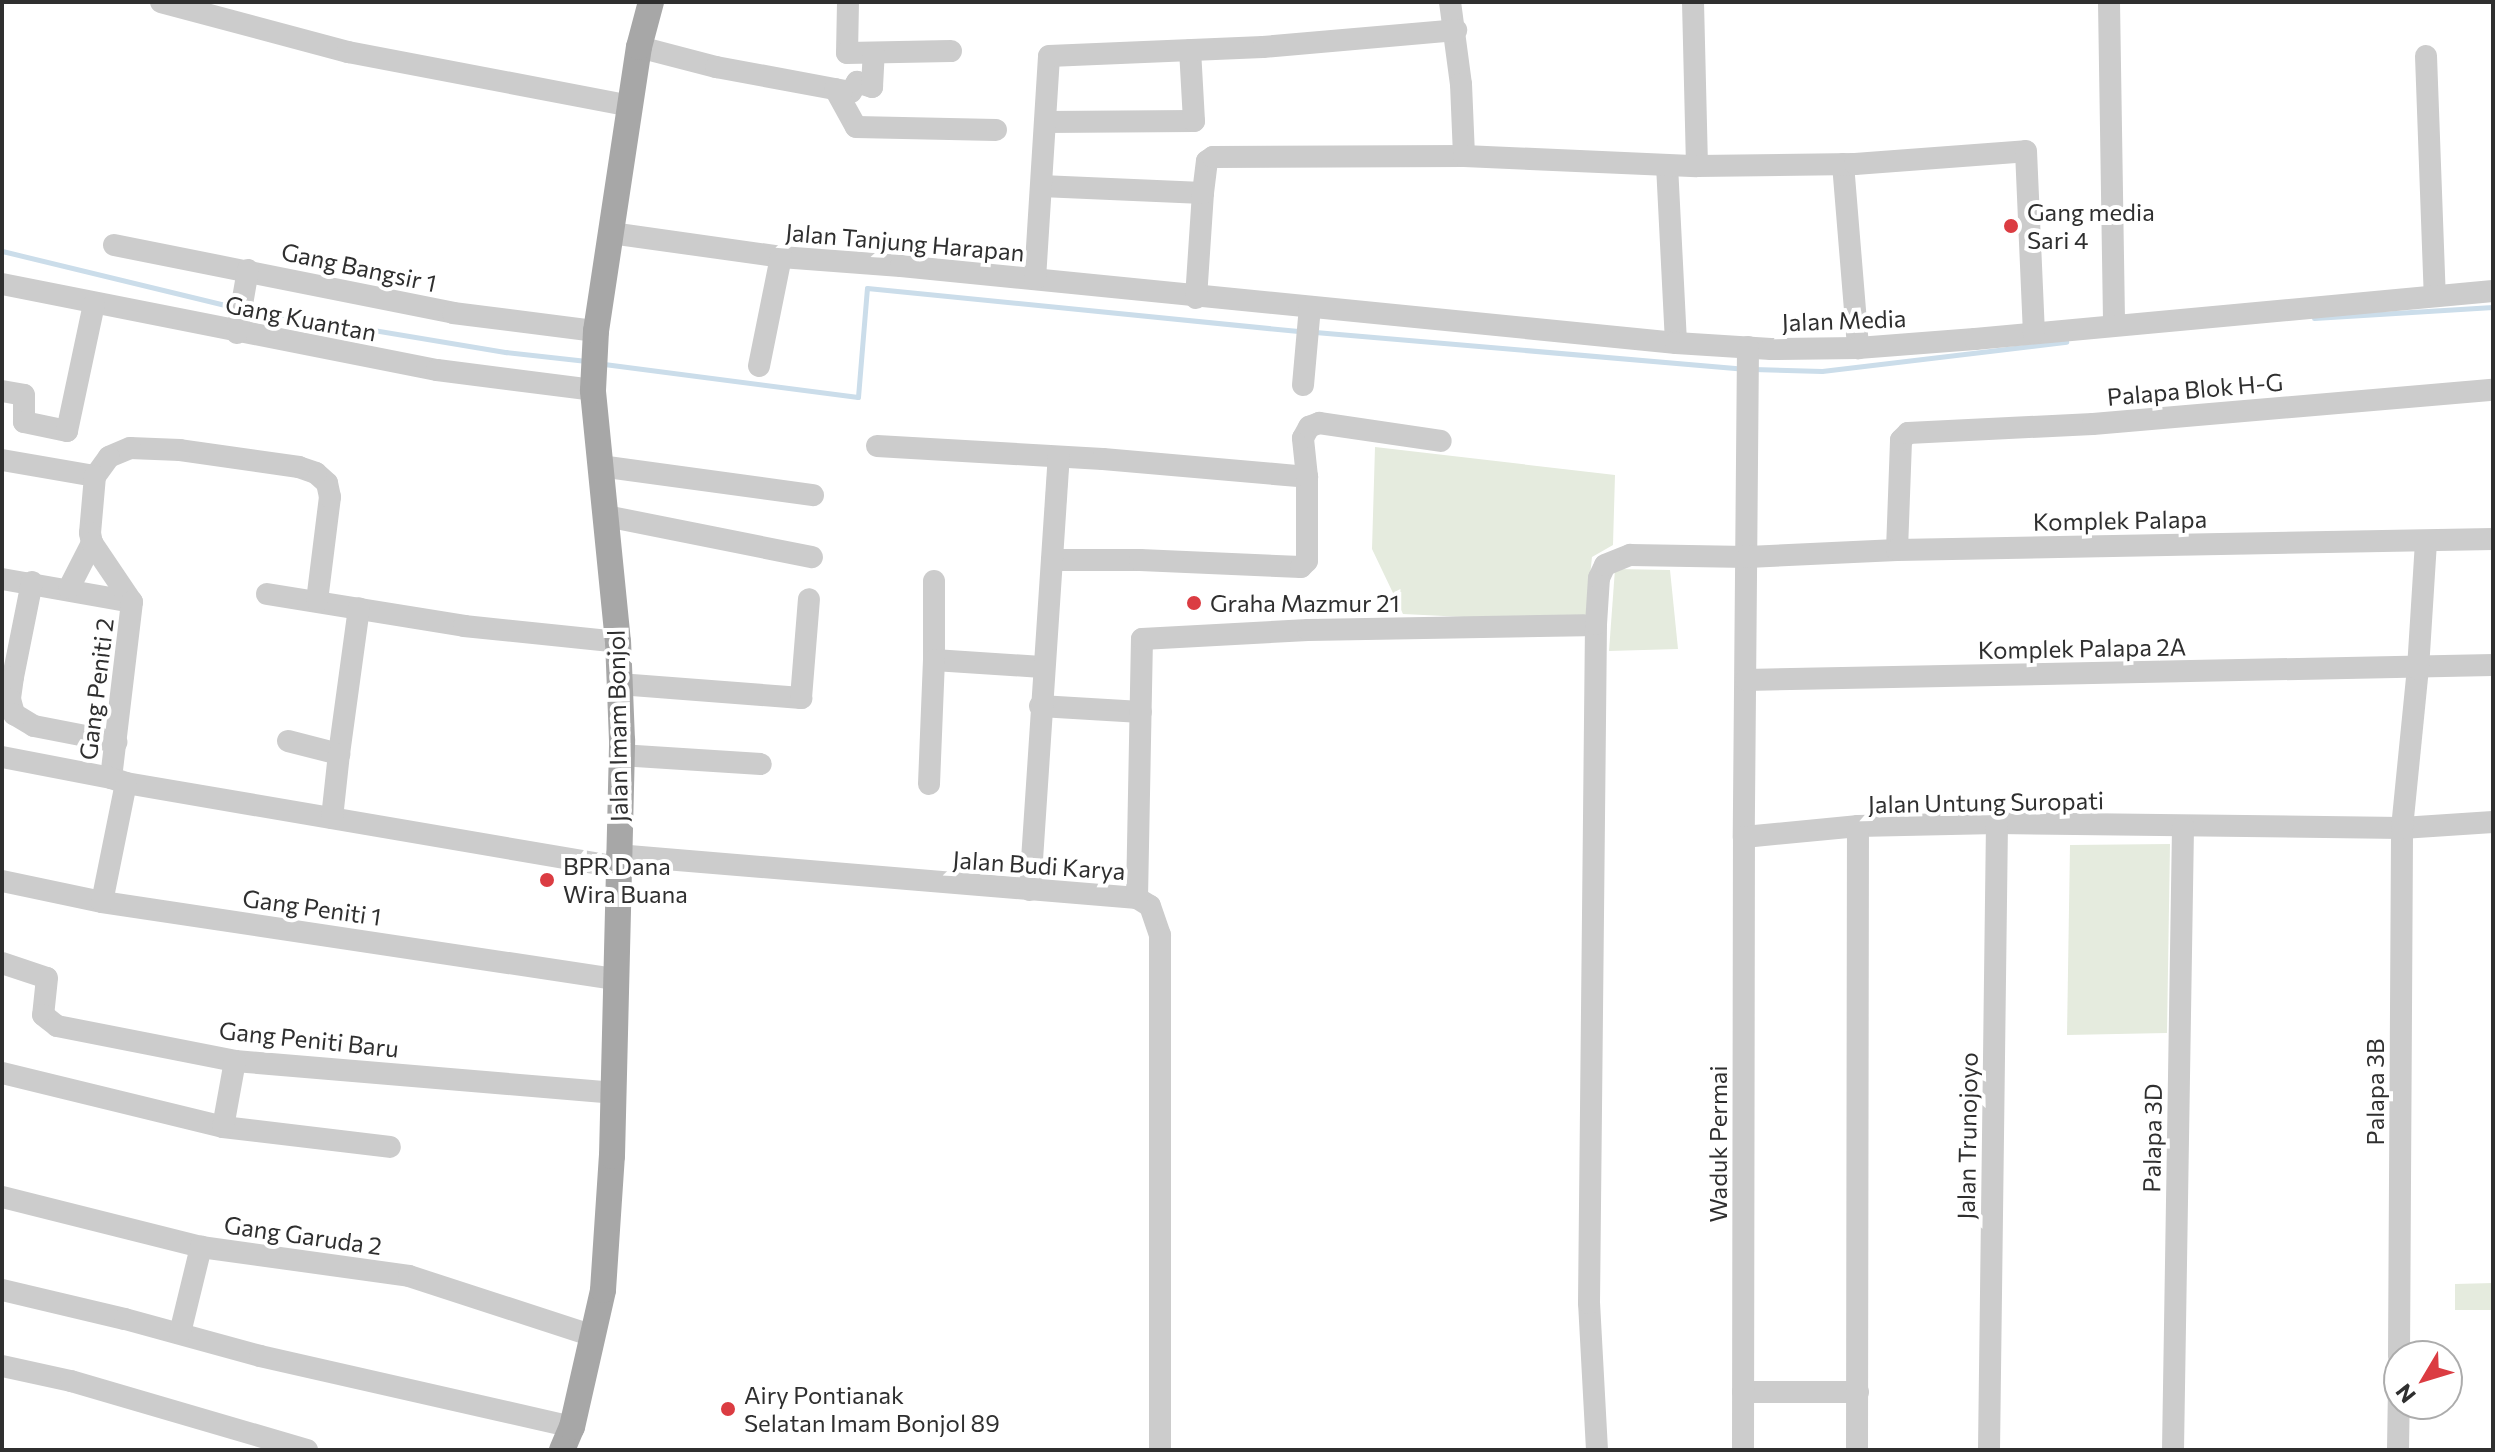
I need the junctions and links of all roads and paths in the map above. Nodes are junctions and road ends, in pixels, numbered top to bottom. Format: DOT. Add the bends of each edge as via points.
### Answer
graph roads {
  1 [pos="161,2"];
  2 [pos="651,2"];
  3 [pos="848,2"];
  4 [pos="1450,2"];
  5 [pos="1693,2"];
  6 [pos="2109,2"];
  7 [pos="214,10"];
  8 [pos="1456,30"];
  9 [pos="639,47"];
  10 [pos="1190,50"];
  11 [pos="951,51"];
  12 [pos="874,53"];
  13 [pos="2426,56"];
  14 [pos="843,91"];
  15 [pos="631,106"];
  16 [pos="1045,122"];
  17 [pos="996,130"];
  18 [pos="1464,156"];
  19 [pos="1843,164"];
  20 [pos="1667,165"];
  21 [pos="1697,166"];
  22 [pos="1041,186"];
  23 [pos="1203,193"];
  24 [pos="611,233"];
  25 [pos="114,245"];
  26 [pos="781,257"];
  27 [pos="246,275"];
  28 [pos="1035,279"];
  29 [pos="2,284"];
  30 [pos="2493,291"];
  31 [pos="2435,296"];
  32 [pos="1196,298"];
  33 [pos="94,304"];
  34 [pos="1310,310"];
  35 [pos="2114,324"];
  36 [pos="238,325"];
  37 [pos="2034,333"];
  38 [pos="595,335"];
  39 [pos="1676,343"];
  40 [pos="1858,348"];
  41 [pos="1748,350"];
  42 [pos="759,366"];
  43 [pos="1303,385"];
  44 [pos="593,388"];
  45 [pos="2493,390"];
  46 [pos="2,391"];
  47 [pos="1441,441"];
  48 [pos="877,446"];
  49 [pos="1059,457"];
  50 [pos="2,460"];
  51 [pos="600,466"];
  52 [pos="95,476"];
  53 [pos="1307,477"];
  54 [pos="813,495"];
  55 [pos="606,516"];
  56 [pos="2493,539"];
  57 [pos="2426,541"];
  58 [pos="92,543"];
  59 [pos="1897,550"];
  60 [pos="812,557"];
  61 [pos="1748,557"];
  62 [pos="1052,560"];
  63 [pos="2,579"];
  64 [pos="934,581"];
  65 [pos="32,582"];
  66 [pos="69,588"];
  67 [pos="267,594"];
  68 [pos="809,599"];
  69 [pos="317,601"];
  70 [pos="132,602"];
  71 [pos="359,608"];
  72 [pos="1584,625"];
  73 [pos="618,642"];
  74 [pos="934,660"];
  75 [pos="2493,665"];
  76 [pos="1042,667"];
  77 [pos="2418,669"];
  78 [pos="8,676"];
  79 [pos="1746,680"];
  80 [pos="619,684"];
  81 [pos="1040,706"];
  82 [pos="1141,712"];
  83 [pos="288,741"];
  84 [pos="116,742"];
  85 [pos="339,754"];
  86 [pos="620,755"];
  87 [pos="2,757"];
  88 [pos="761,764"];
  89 [pos="119,780"];
  90 [pos="929,784"];
  91 [pos="332,818"];
  92 [pos="2493,822"];
  93 [pos="1997,823"];
  94 [pos="1858,826"];
  95 [pos="2183,826"];
  96 [pos="2402,828"];
  97 [pos="1744,837"];
  98 [pos="617,861"];
  99 [pos="2,881"];
  100 [pos="1030,890"];
  101 [pos="1137,898"];
  102 [pos="102,902"];
  103 [pos="2,963"];
  104 [pos="615,979"];
  105 [pos="235,1061"];
  106 [pos="2,1073"];
  107 [pos="613,1093"];
  108 [pos="223,1127"];
  109 [pos="390,1147"];
  110 [pos="2,1197"];
  111 [pos="201,1247"];
  112 [pos="2,1290"];
  113 [pos="180,1333"];
  114 [pos="594,1336"];
  115 [pos="2399,1340"];
  116 [pos="2,1366"];
  117 [pos="1743,1392"];
  118 [pos="1858,1392"];
  119 [pos="2398,1420"];
  120 [pos="567,1438"];
  121 [pos="307,1450"];
  122 [pos="1160,1450"];
  123 [pos="1597,1450"];
  124 [pos="1743,1450"];
  125 [pos="1857,1450"];
  126 [pos="1989,1450"];
  127 [pos="2173,1450"];
  128 [pos="2398,1450"];
  1 -- 7 [label="street"];
  2 -- 9 [label="main road, Jalan Imam Bonjol"];
  3 -- 12 [label="street" via="847,53"];
  4 -- 8 [label="street"];
  5 -- 21 [label="street"];
  6 -- 35 [label="street"];
  7 -- 15 [label="street" via="348,52"];
  8 -- 10 [label="street"];
  8 -- 18 [label="street"];
  9 -- 14 [label="street"];
  9 -- 15 [label="main road, Jalan Imam Bonjol"];
  10 -- 16 [label="street" via="1049,56"];
  10 -- 16 [label="street" via="1194,121"];
  11 -- 12 [label="street"];
  12 -- 14 [label="street" via="872,87 857,82"];
  13 -- 31 [label="street"];
  14 -- 17 [label="street" via="856,127"];
  15 -- 24 [label="main road, Jalan Imam Bonjol"];
  16 -- 22 [label="street"];
  18 -- 20 [label="street"];
  18 -- 23 [label="street" via="1213,157 1208,160"];
  19 -- 21 [label="street"];
  19 -- 37 [label="street" via="2026,151"];
  19 -- 40 [label="street"];
  20 -- 21 [label="street"];
  20 -- 39 [label="street"];
  22 -- 23 [label="street"];
  22 -- 28 [label="street"];
  23 -- 32 [label="street"];
  24 -- 26 [label="street, Jalan Tanjung Harapan"];
  24 -- 38 [label="main road, Jalan Imam Bonjol"];
  25 -- 27 [label="street, Gang Bangsir 1"];
  26 -- 28 [label="street, Jalan Tanjung Harapan"];
  26 -- 42 [label="street"];
  27 -- 36 [label="street"];
  27 -- 38 [label="street, Gang Bangsir 1"];
  28 -- 32 [label="street, Jalan Tanjung Harapan"];
  29 -- 33 [label="street, Gang Kuantan"];
  30 -- 31 [label="street, Jalan Media"];
  31 -- 35 [label="street, Jalan Media"];
  32 -- 34 [label="street, Jalan Media"];
  33 -- 36 [label="street, Gang Kuantan"];
  33 -- 46 [label="street" via="67,431 24,422 24,395"];
  34 -- 39 [label="street, Jalan Media"];
  34 -- 43 [label="street"];
  35 -- 37 [label="street, Jalan Media"];
  36 -- 44 [label="street, Gang Kuantan" via="437,370"];
  37 -- 40 [label="street, Jalan Media"];
  38 -- 44 [label="main road, Jalan Imam Bonjol"];
  39 -- 41 [label="street, Jalan Media"];
  40 -- 41 [label="street, Jalan Media"];
  41 -- 61 [label="street, Waduk Permai"];
  44 -- 51 [label="main road, Jalan Imam Bonjol"];
  45 -- 59 [label="street, Palapa Blok H-G" via="1902,436"];
  47 -- 53 [label="street" via="1316,424 1304,435"];
  48 -- 49 [label="street"];
  49 -- 53 [label="street"];
  49 -- 62 [label="street"];
  50 -- 52 [label="street"];
  51 -- 54 [label="street"];
  51 -- 55 [label="main road, Jalan Imam Bonjol"];
  52 -- 58 [label="street"];
  52 -- 69 [label="street" via="113,453 138,448 219,454 316,473 327,483 330,497"];
  53 -- 62 [label="street" via="1307,561 1301,567"];
  55 -- 60 [label="street"];
  55 -- 73 [label="main road, Jalan Imam Bonjol"];
  56 -- 57 [label="street, Komplek Palapa"];
  57 -- 59 [label="street, Komplek Palapa"];
  57 -- 77 [label="street, Palapa 3B"];
  58 -- 66 [label="street"];
  58 -- 70 [label="street, Gang Peniti 2"];
  59 -- 61 [label="street, Komplek Palapa"];
  61 -- 79 [label="street, Waduk Permai"];
  61 -- 123 [label="street, Komplek Palapa" via="1622,556 1605,565 1599,578 1589,1303"];
  62 -- 76 [label="street"];
  63 -- 65 [label="street"];
  64 -- 74 [label="street"];
  65 -- 66 [label="street"];
  65 -- 78 [label="street"];
  66 -- 70 [label="street"];
  67 -- 69 [label="street"];
  68 -- 80 [label="street" via="801,698"];
  69 -- 71 [label="street"];
  70 -- 84 [label="street, Gang Peniti 2"];
  71 -- 73 [label="street" via="464,626"];
  71 -- 85 [label="street"];
  72 -- 82 [label="street" via="1144,639"];
  73 -- 80 [label="main road, Jalan Imam Bonjol"];
  74 -- 76 [label="street"];
  74 -- 90 [label="street"];
  75 -- 77 [label="street, Komplek Palapa 2A"];
  76 -- 81 [label="street"];
  77 -- 79 [label="street, Komplek Palapa 2A"];
  77 -- 96 [label="street, Palapa 3B"];
  78 -- 84 [label="street" via="19,719"];
  79 -- 97 [label="street, Waduk Permai"];
  80 -- 86 [label="main road, Jalan Imam Bonjol"];
  81 -- 82 [label="street"];
  81 -- 100 [label="street"];
  82 -- 101 [label="street"];
  83 -- 85 [label="street"];
  84 -- 89 [label="street, Gang Peniti 2"];
  85 -- 91 [label="street"];
  86 -- 88 [label="street"];
  86 -- 98 [label="main road, Jalan Imam Bonjol"];
  87 -- 89 [label="street"];
  89 -- 91 [label="street, Gang Peniti 2"];
  89 -- 102 [label="street"];
  91 -- 98 [label="street, Gang Peniti 2"];
  92 -- 96 [label="street, Jalan Untung Suropati"];
  93 -- 94 [label="street, Jalan Untung Suropati"];
  93 -- 95 [label="street, Jalan Untung Suropati"];
  93 -- 126 [label="street, Jalan Trunojoyo"];
  94 -- 97 [label="street"];
  94 -- 118 [label="street, Jalan Untung Suropati"];
  95 -- 96 [label="street, Jalan Untung Suropati"];
  95 -- 127 [label="street, Palapa 3D"];
  96 -- 115 [label="street, Palapa 3B"];
  97 -- 117 [label="street, Waduk Permai"];
  98 -- 100 [label="street, Jalan Budi Karya"];
  98 -- 104 [label="main road, Jalan Imam Bonjol"];
  99 -- 102 [label="street, Gang Peniti 1"];
  100 -- 101 [label="street, Jalan Budi Karya"];
  101 -- 122 [label="street, Jalan Budi Karya" via="1153,910 1160,935"];
  102 -- 104 [label="street, Gang Peniti 1"];
  103 -- 105 [label="street, Gang Peniti Baru" via="47,978 43,1015 57,1026"];
  104 -- 107 [label="main road, Jalan Imam Bonjol"];
  105 -- 107 [label="street, Gang Peniti Baru"];
  105 -- 108 [label="street"];
  106 -- 108 [label="street"];
  107 -- 114 [label="main road, Jalan Imam Bonjol" via="608,1246"];
  108 -- 109 [label="street"];
  110 -- 111 [label="street, Gang Garuda 2"];
  111 -- 113 [label="street"];
  111 -- 114 [label="street, Gang Garuda 2" via="409,1276"];
  112 -- 113 [label="street"];
  113 -- 120 [label="street"];
  114 -- 120 [label="main road, Jalan Imam Bonjol"];
  116 -- 121 [label="street"];
  117 -- 118 [label="street"];
  117 -- 124 [label="street, Waduk Permai"];
  118 -- 125 [label="street, Jalan Untung Suropati"];
  119 -- 128 [label="street"];
}
